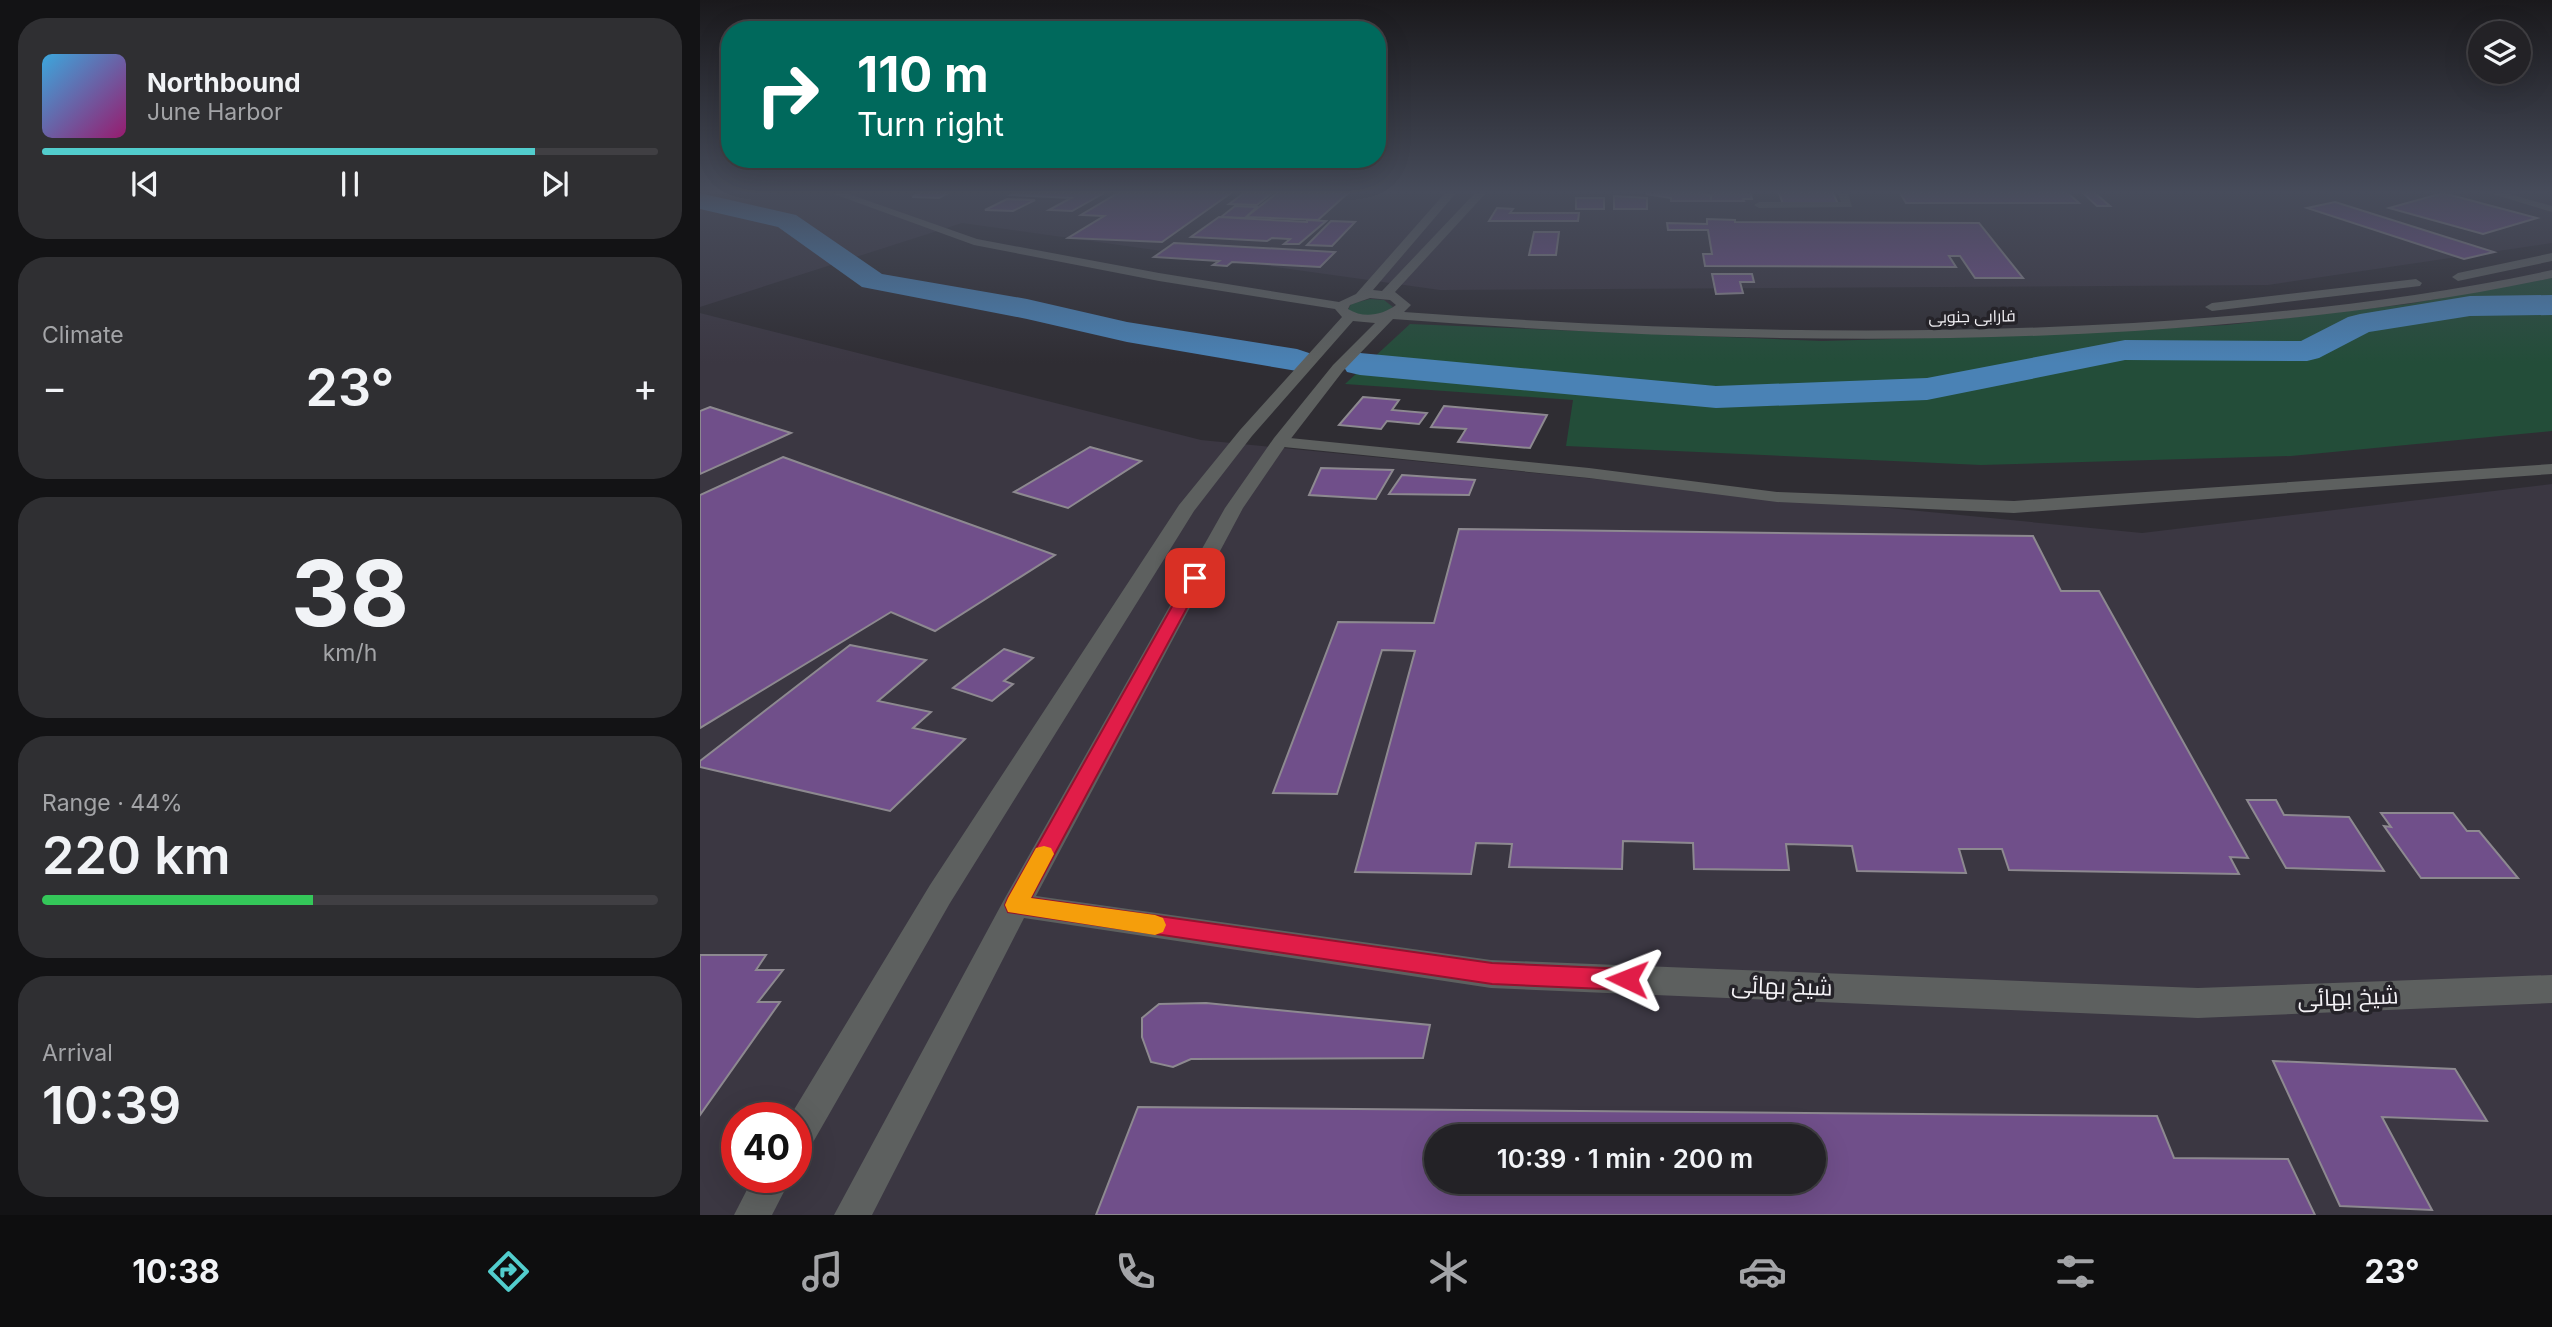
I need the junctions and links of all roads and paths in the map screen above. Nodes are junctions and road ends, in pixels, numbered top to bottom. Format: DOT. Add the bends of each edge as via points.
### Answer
graph roads {
  1 [pos="1015,250"];
  2 [pos="1401,250"];
  3 [pos="1436,250"];
  4 [pos="2552,257"];
  5 [pos="2552,274"];
  6 [pos="1393,304"];
  7 [pos="1351,306"];
  8 [pos="2190,309"];
  9 [pos="2162,311"];
  10 [pos="1280,442"];
  11 [pos="2552,469"];
  12 [pos="1016,905"];
  13 [pos="2552,989"];
  14 [pos="812,1112"];
  15 [pos="765,1193"];
  16 [pos="752,1215"];
  17 [pos="852,1215"];
  1 -- 7 [label="street"];
  2 -- 7 [label="street"];
  3 -- 6 [label="street"];
  4 -- 8 [label="street" via="2435,281"];
  5 -- 6 [label="street, فارابی جنوبی" via="2364,306 2095,330 1720,334"];
  6 -- 7 [label="street"];
  6 -- 7 [label="street" via="1370,318"];
  6 -- 9 [label="street, فارابی جنوبی" via="1733,321 1963,321"];
  6 -- 10 [label="street"];
  7 -- 14 [label="street" via="1186,509 940,894"];
  10 -- 11 [label="street" via="1777,497 2014,507"];
  10 -- 12 [label="street" via="1234,508"];
  12 -- 13 [label="street, شیخ بهائی" via="1492,974 2198,1003"];
  12 -- 17 [label="street"];
  15 -- 16 [label="street"];
}
